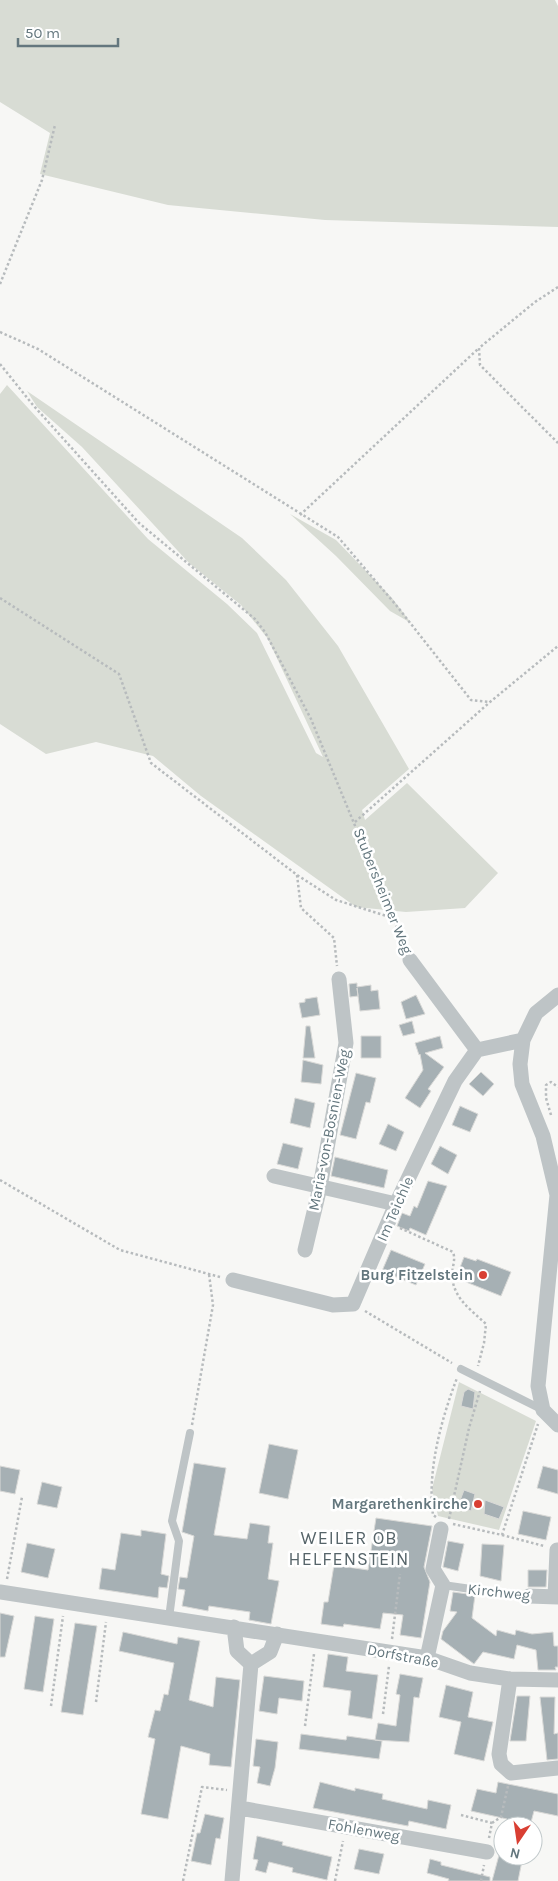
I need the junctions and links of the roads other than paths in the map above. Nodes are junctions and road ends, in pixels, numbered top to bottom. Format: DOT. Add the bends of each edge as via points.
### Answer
graph roads {
  1 [pos="410,960"];
  2 [pos="338,979"];
  3 [pos="558,995"];
  4 [pos="523,1040"];
  5 [pos="477,1050"];
  6 [pos="274,1176"];
  7 [pos="320,1187"];
  8 [pos="396,1204"];
  9 [pos="305,1250"];
  10 [pos="234,1280"];
  11 [pos="461,1368"];
  12 [pos="542,1414"];
  13 [pos="558,1425"];
  14 [pos="190,1433"];
  15 [pos="444,1524"];
  16 [pos="557,1550"];
  17 [pos="443,1585"];
  18 [pos="478,1590"];
  19 [pos="2,1593"];
  20 [pos="529,1596"];
  21 [pos="556,1597"];
  22 [pos="169,1618"];
  23 [pos="234,1627"];
  24 [pos="277,1634"];
  25 [pos="427,1658"];
  26 [pos="251,1664"];
  27 [pos="510,1679"];
  28 [pos="558,1680"];
  29 [pos="558,1768"];
  30 [pos="240,1808"];
  31 [pos="487,1852"];
  32 [pos="232,1881"];
  1 -- 5 [label="street, Stubersheimer Weg"];
  2 -- 7 [label="street, Maria-von-Bosnien-Weg" via="346,1043"];
  3 -- 4 [label="street" via="536,1013"];
  4 -- 5 [label="street"];
  4 -- 12 [label="street" via="522,1084 543,1136 557,1195 538,1386"];
  5 -- 8 [label="street, Im Teichle" via="455,1081"];
  6 -- 7 [label="street"];
  7 -- 8 [label="street"];
  7 -- 9 [label="street, Maria-von-Bosnien-Weg"];
  8 -- 10 [label="street, Im Teichle" via="352,1304 333,1305"];
  11 -- 12 [label="lane"];
  12 -- 13 [label="street"];
  14 -- 22 [label="lane" via="172,1521 179,1540"];
  15 -- 17 [label="street" via="433,1569"];
  16 -- 21 [label="street, Kirchweg"];
  17 -- 18 [label="lane, Kirchweg"];
  17 -- 25 [label="street"];
  19 -- 22 [label="street, Dorfstraße"];
  20 -- 21 [label="street, Kirchweg"];
  22 -- 23 [label="street, Dorfstraße"];
  23 -- 24 [label="street, Dorfstraße"];
  23 -- 26 [label="street" via="237,1651"];
  24 -- 25 [label="street, Dorfstraße"];
  24 -- 26 [label="street" via="270,1652"];
  25 -- 27 [label="street, Dorfstraße" via="470,1673"];
  26 -- 30 [label="street"];
  27 -- 28 [label="street, Dorfstraße"];
  27 -- 29 [label="street" via="501,1764 511,1773"];
  30 -- 31 [label="street, Fohlenweg"];
  30 -- 32 [label="street"];
}
